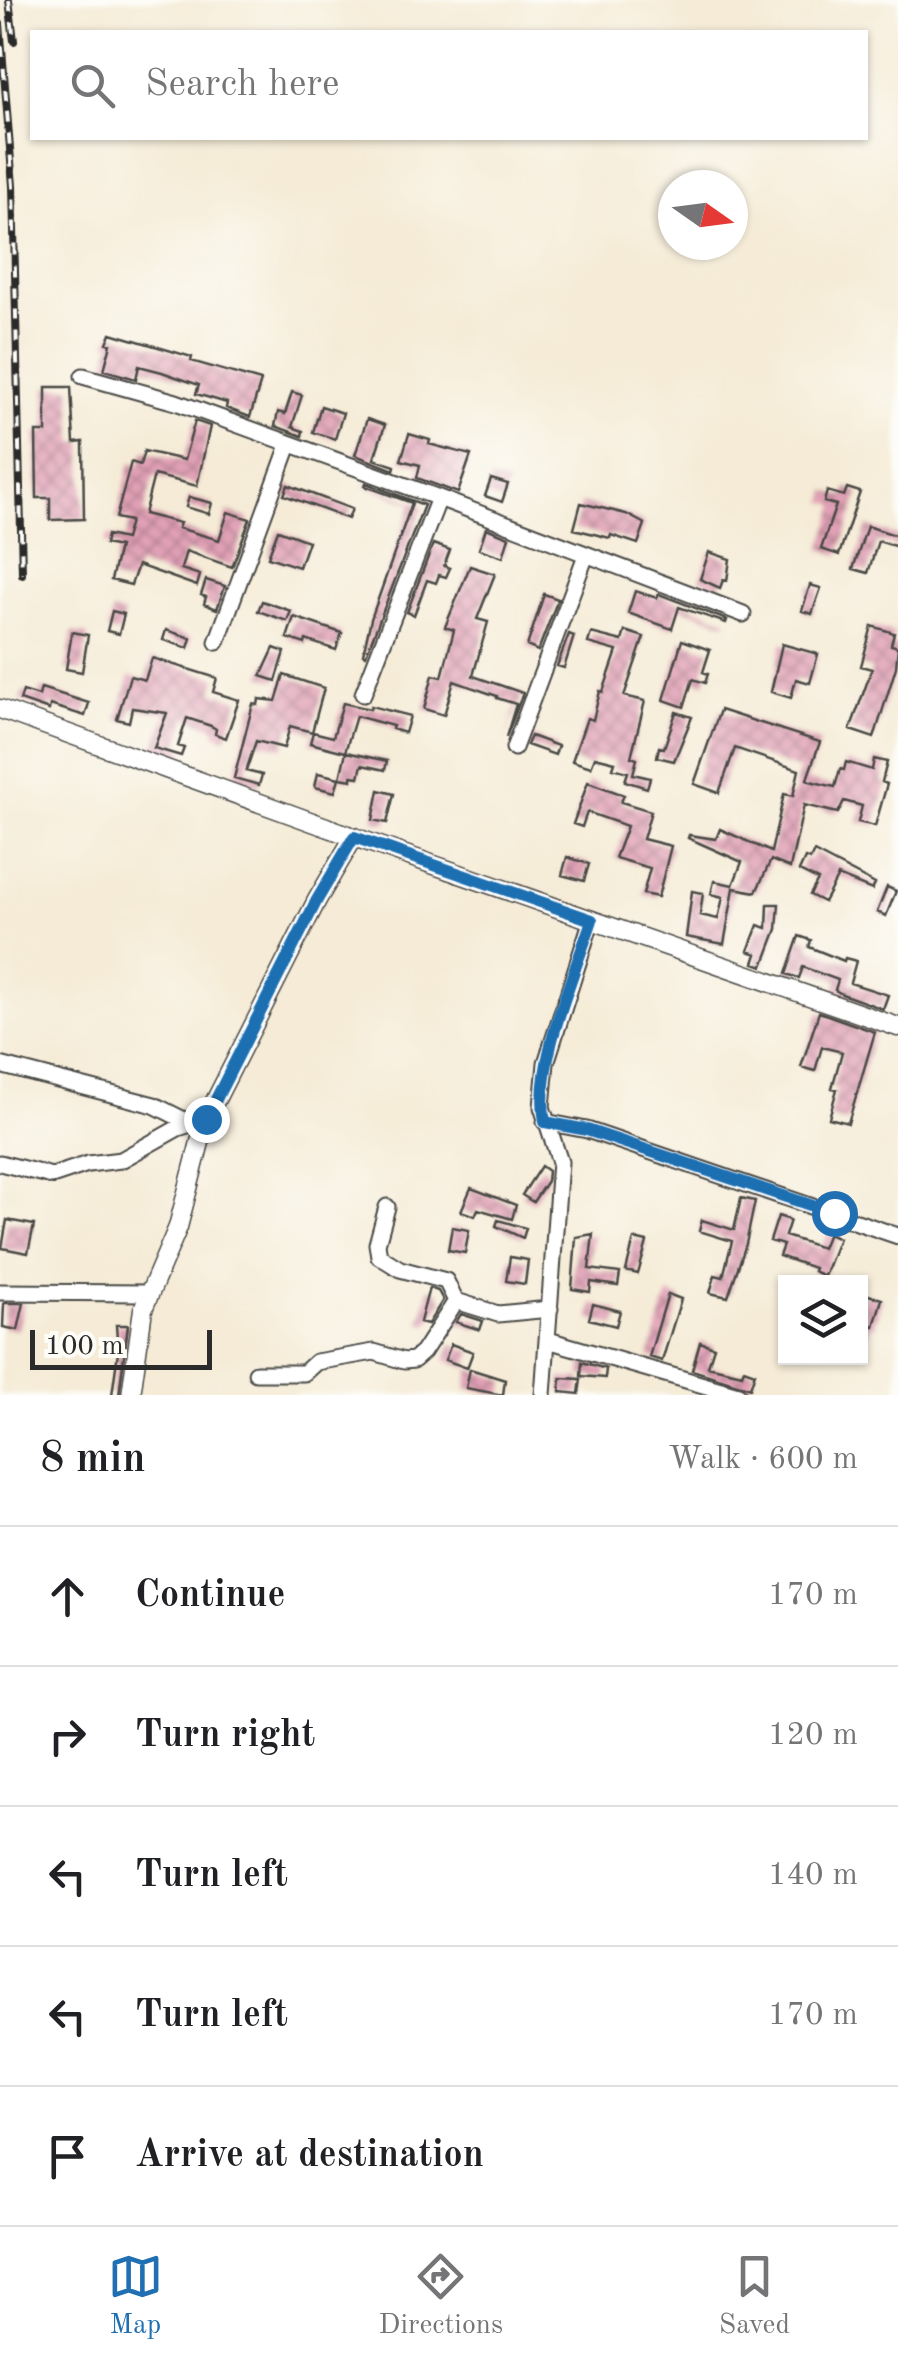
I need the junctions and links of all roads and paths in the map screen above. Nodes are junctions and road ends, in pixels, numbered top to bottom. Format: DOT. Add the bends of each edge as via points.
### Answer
graph roads {
  1 [pos="83,376"];
  2 [pos="289,445"];
  3 [pos="439,498"];
  4 [pos="586,554"];
  5 [pos="743,614"];
  6 [pos="217,642"];
  7 [pos="364,694"];
  8 [pos="0,709"];
  9 [pos="514,748"];
  10 [pos="354,837"];
  11 [pos="592,920"];
  12 [pos="898,1027"];
  13 [pos="0,1065"];
  14 [pos="198,1121"];
  15 [pos="545,1122"];
  16 [pos="0,1163"];
  17 [pos="387,1207"];
  18 [pos="898,1236"];
  19 [pos="0,1292"];
  20 [pos="148,1293"];
  21 [pos="456,1301"];
  22 [pos="550,1309"];
  23 [pos="548,1340"];
  24 [pos="256,1374"];
  25 [pos="131,1395"];
  26 [pos="543,1395"];
  27 [pos="738,1395"];
  1 -- 2 [label="street"];
  2 -- 3 [label="street"];
  2 -- 6 [label="street"];
  3 -- 4 [label="street"];
  3 -- 7 [label="street"];
  4 -- 5 [label="street"];
  4 -- 9 [label="street"];
  8 -- 10 [label="street"];
  10 -- 11 [label="street"];
  10 -- 14 [label="street"];
  11 -- 12 [label="street"];
  11 -- 15 [label="street" via="546,1063"];
  13 -- 14 [label="street"];
  14 -- 16 [label="street" via="121,1160 52,1176"];
  14 -- 20 [label="street" via="178,1227"];
  15 -- 18 [label="street" via="587,1130"];
  15 -- 22 [label="street" via="560,1162"];
  17 -- 21 [label="street" via="379,1256 446,1281"];
  19 -- 20 [label="street"];
  20 -- 25 [label="street"];
  21 -- 22 [label="street" via="498,1314"];
  21 -- 24 [label="street" via="414,1360 374,1352 316,1362 304,1373"];
  22 -- 23 [label="street"];
  23 -- 26 [label="street"];
  23 -- 27 [label="street"];
}
